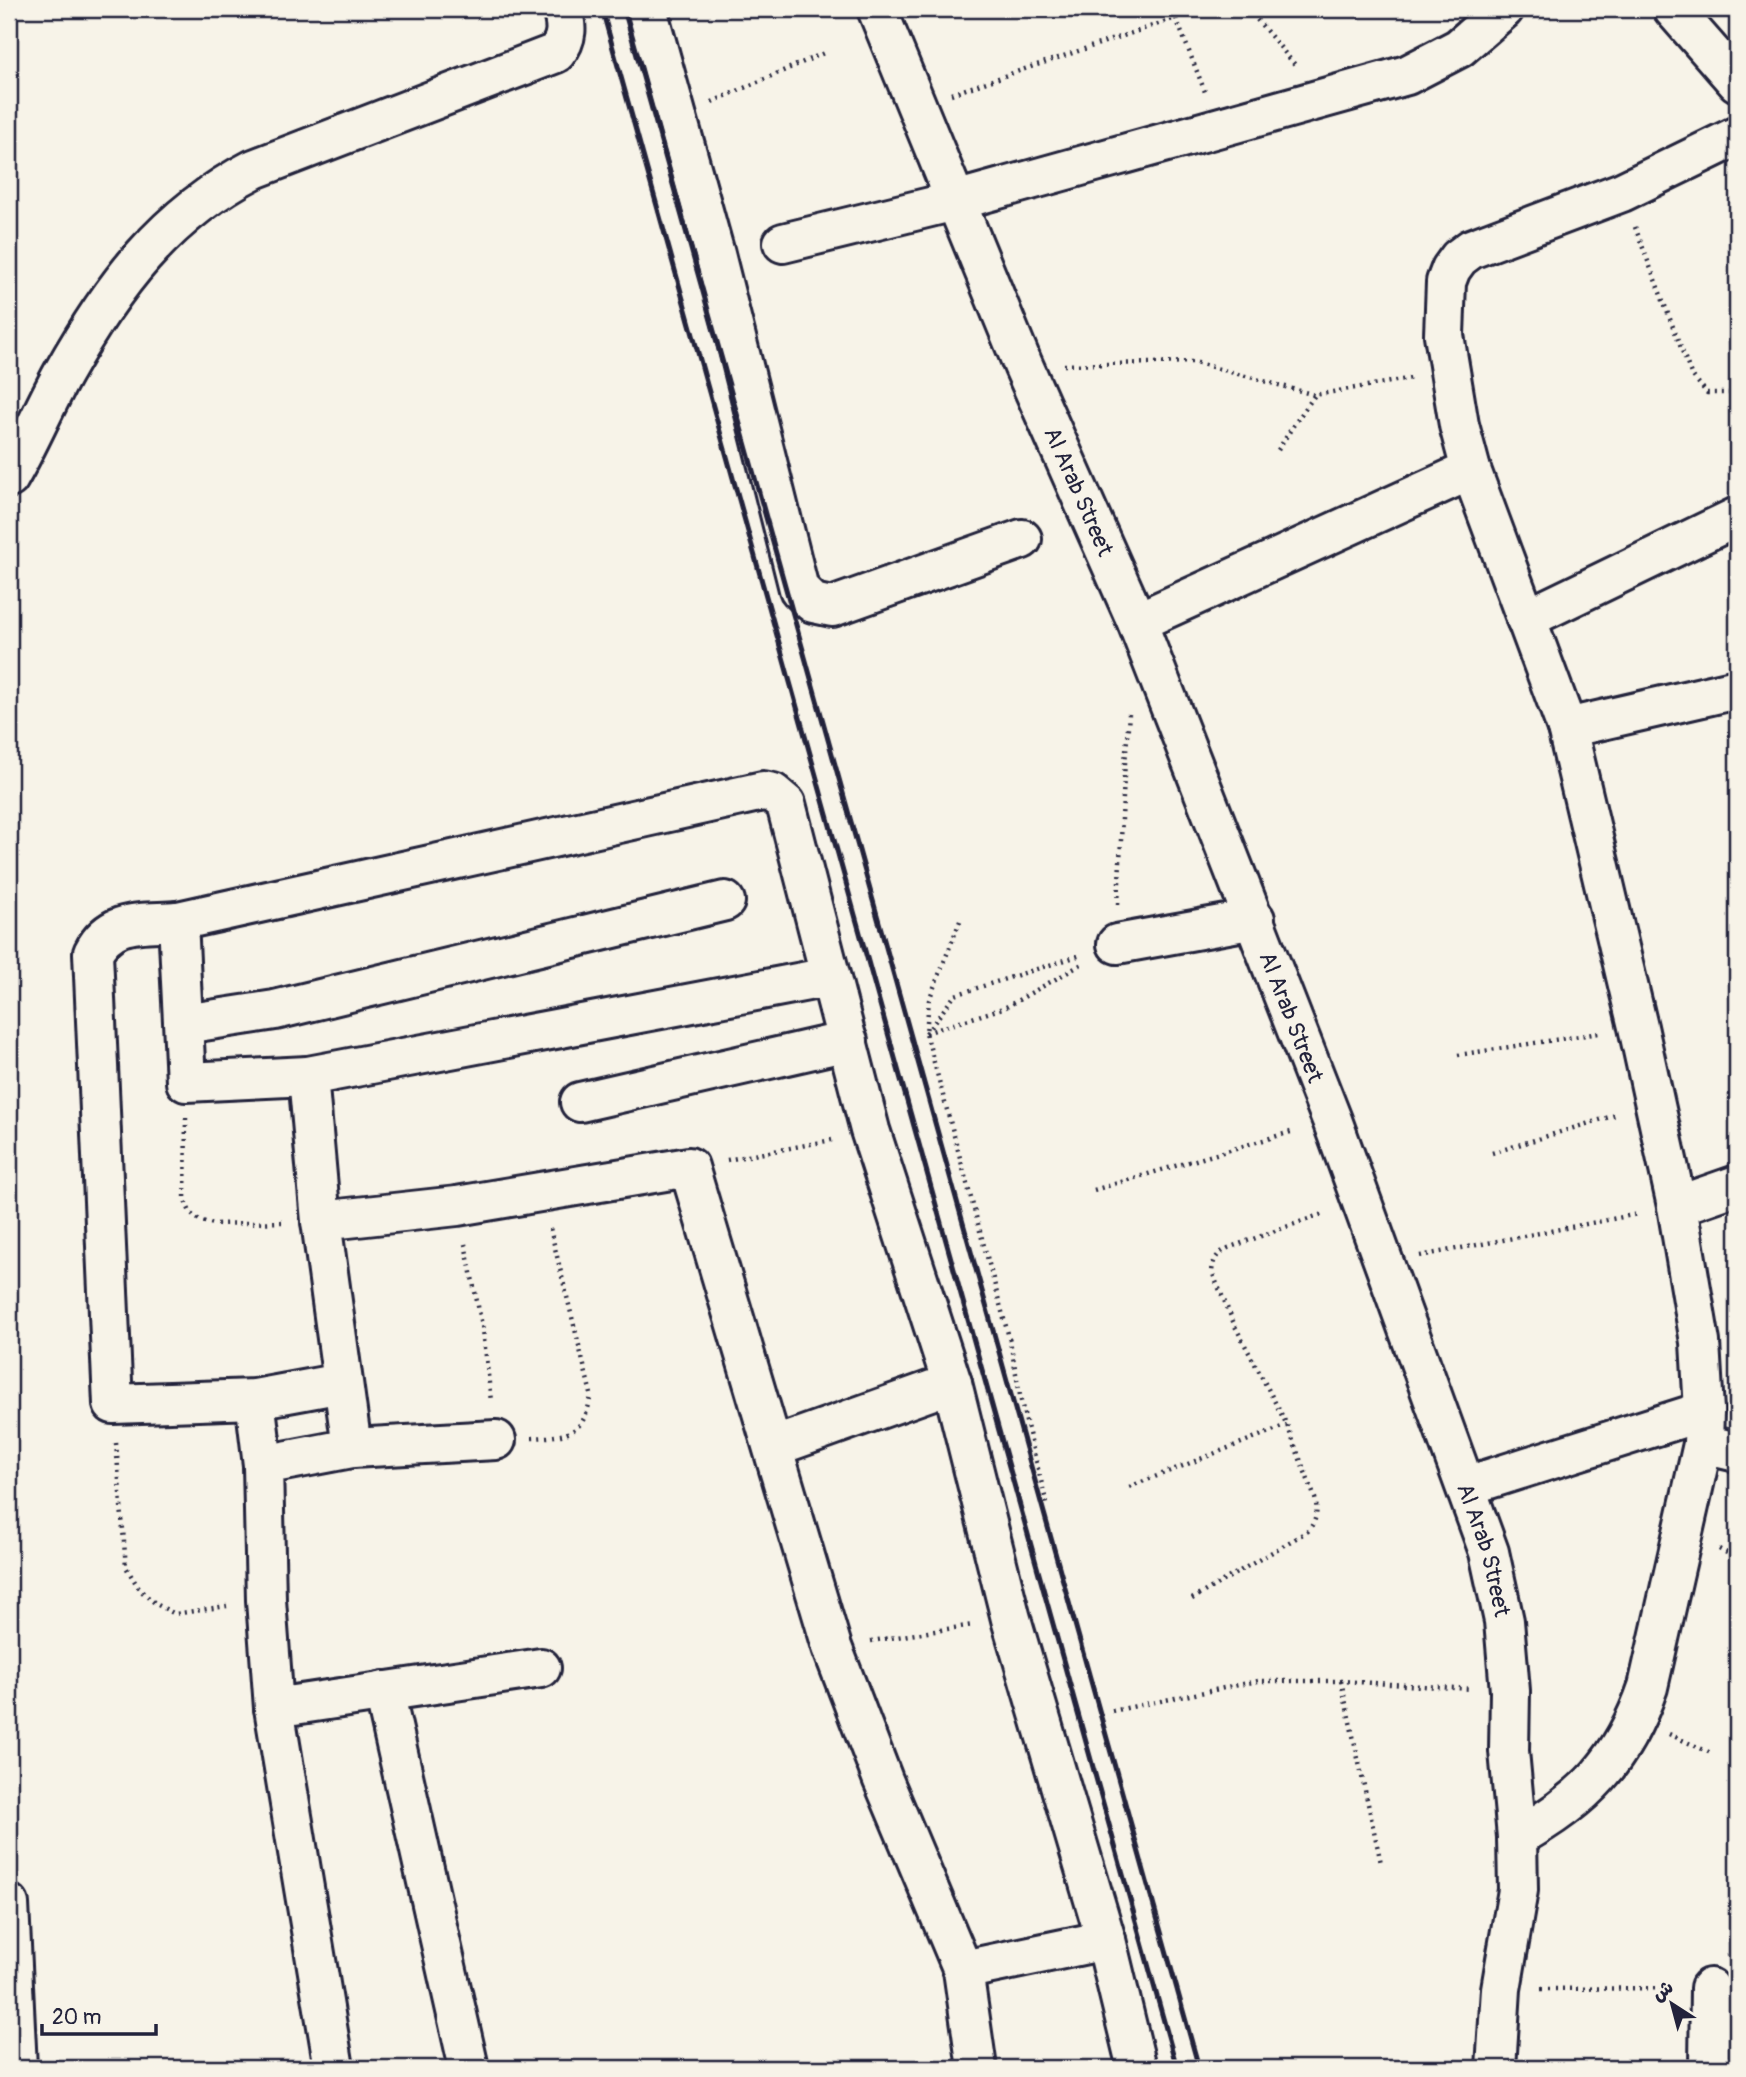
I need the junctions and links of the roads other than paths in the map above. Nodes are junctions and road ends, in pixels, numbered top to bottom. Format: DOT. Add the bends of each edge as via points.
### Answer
graph roads {
  1 [pos="562,9"];
  2 [pos="648,9"];
  3 [pos="1504,9"];
  4 [pos="1673,9"];
  5 [pos="886,11"];
  6 [pos="1737,82"];
  7 [pos="1737,136"];
  8 [pos="955,201"];
  9 [pos="783,243"];
  10 [pos="1471,470"];
  11 [pos="9,478"];
  12 [pos="1737,517"];
  13 [pos="1022,539"];
  14 [pos="1526,619"];
  15 [pos="1137,622"];
  16 [pos="1737,690"];
  17 [pos="1566,728"];
  18 [pos="725,901"];
  19 [pos="1255,919"];
  20 [pos="178,921"];
  21 [pos="1117,944"];
  22 [pos="829,977"];
  23 [pos="184,1024"];
  24 [pos="848,1041"];
  25 [pos="308,1076"];
  26 [pos="580,1102"];
  27 [pos="1737,1185"];
  28 [pos="1676,1206"];
  29 [pos="321,1221"];
  30 [pos="342,1383"];
  31 [pos="953,1383"];
  32 [pos="256,1399"];
  33 [pos="1715,1436"];
  34 [pos="496,1440"];
  35 [pos="773,1447"];
  36 [pos="352,1448"];
  37 [pos="263,1465"];
  38 [pos="1467,1486"];
  39 [pos="541,1668"];
  40 [pos="384,1691"];
  41 [pos="274,1707"];
  42 [pos="1517,1837"];
  43 [pos="9,1904"];
  44 [pos="1106,1940"];
  45 [pos="963,1970"];
  46 [pos="1710,1988"];
  47 [pos="17,2068"];
  48 [pos="334,2068"];
  49 [pos="469,2068"];
  50 [pos="977,2068"];
  51 [pos="1137,2068"];
  52 [pos="1496,2068"];
  53 [pos="1709,2068"];
  1 -- 11 [label="street" via="566,32 556,53 254,169 181,216 111,296 64,372"];
  2 -- 13 [label="street" via="799,589 805,597 832,607"];
  3 -- 8 [label="street" via="1459,48 1407,75"];
  4 -- 6 [label="street"];
  5 -- 8 [label="street, Al Arab Street" via="916,106"];
  7 -- 10 [label="street" via="1622,192 1471,249 1459,258 1446,282 1444,335"];
  8 -- 9 [label="street"];
  8 -- 15 [label="street, Al Arab Street"];
  10 -- 14 [label="street"];
  10 -- 15 [label="street"];
  12 -- 14 [label="street"];
  14 -- 17 [label="street"];
  15 -- 19 [label="street, Al Arab Street"];
  16 -- 17 [label="street"];
  17 -- 28 [label="street"];
  18 -- 23 [label="street" via="275,1010"];
  19 -- 21 [label="street"];
  19 -- 38 [label="street, Al Arab Street"];
  20 -- 22 [label="street" via="763,791 786,804"];
  20 -- 23 [label="street"];
  20 -- 32 [label="street" via="119,926 99,941 93,953 113,1404"];
  22 -- 24 [label="street"];
  22 -- 25 [label="street"];
  23 -- 25 [label="street" via="186,1082"];
  24 -- 26 [label="street"];
  24 -- 31 [label="street" via="870,1130"];
  25 -- 29 [label="street"];
  27 -- 28 [label="street"];
  28 -- 33 [label="street"];
  29 -- 30 [label="street"];
  29 -- 35 [label="street" via="457,1206 689,1167"];
  30 -- 32 [label="street"];
  30 -- 36 [label="street"];
  31 -- 35 [label="street"];
  31 -- 44 [label="street" via="1011,1619"];
  32 -- 37 [label="street"];
  33 -- 38 [label="street"];
  33 -- 42 [label="street" via="1637,1719 1620,1749 1575,1800"];
  34 -- 36 [label="street"];
  35 -- 45 [label="street" via="832,1647"];
  36 -- 37 [label="street"];
  37 -- 41 [label="street"];
  38 -- 42 [label="street, Al Arab Street" via="1489,1552 1504,1621"];
  39 -- 40 [label="street"];
  40 -- 41 [label="street"];
  40 -- 49 [label="street"];
  41 -- 48 [label="street"];
  42 -- 52 [label="street, Al Arab Street" via="1518,1890 1501,1989"];
  43 -- 47 [label="street"];
  44 -- 45 [label="street"];
  44 -- 51 [label="street"];
  45 -- 50 [label="street"];
  46 -- 53 [label="street"];
}
